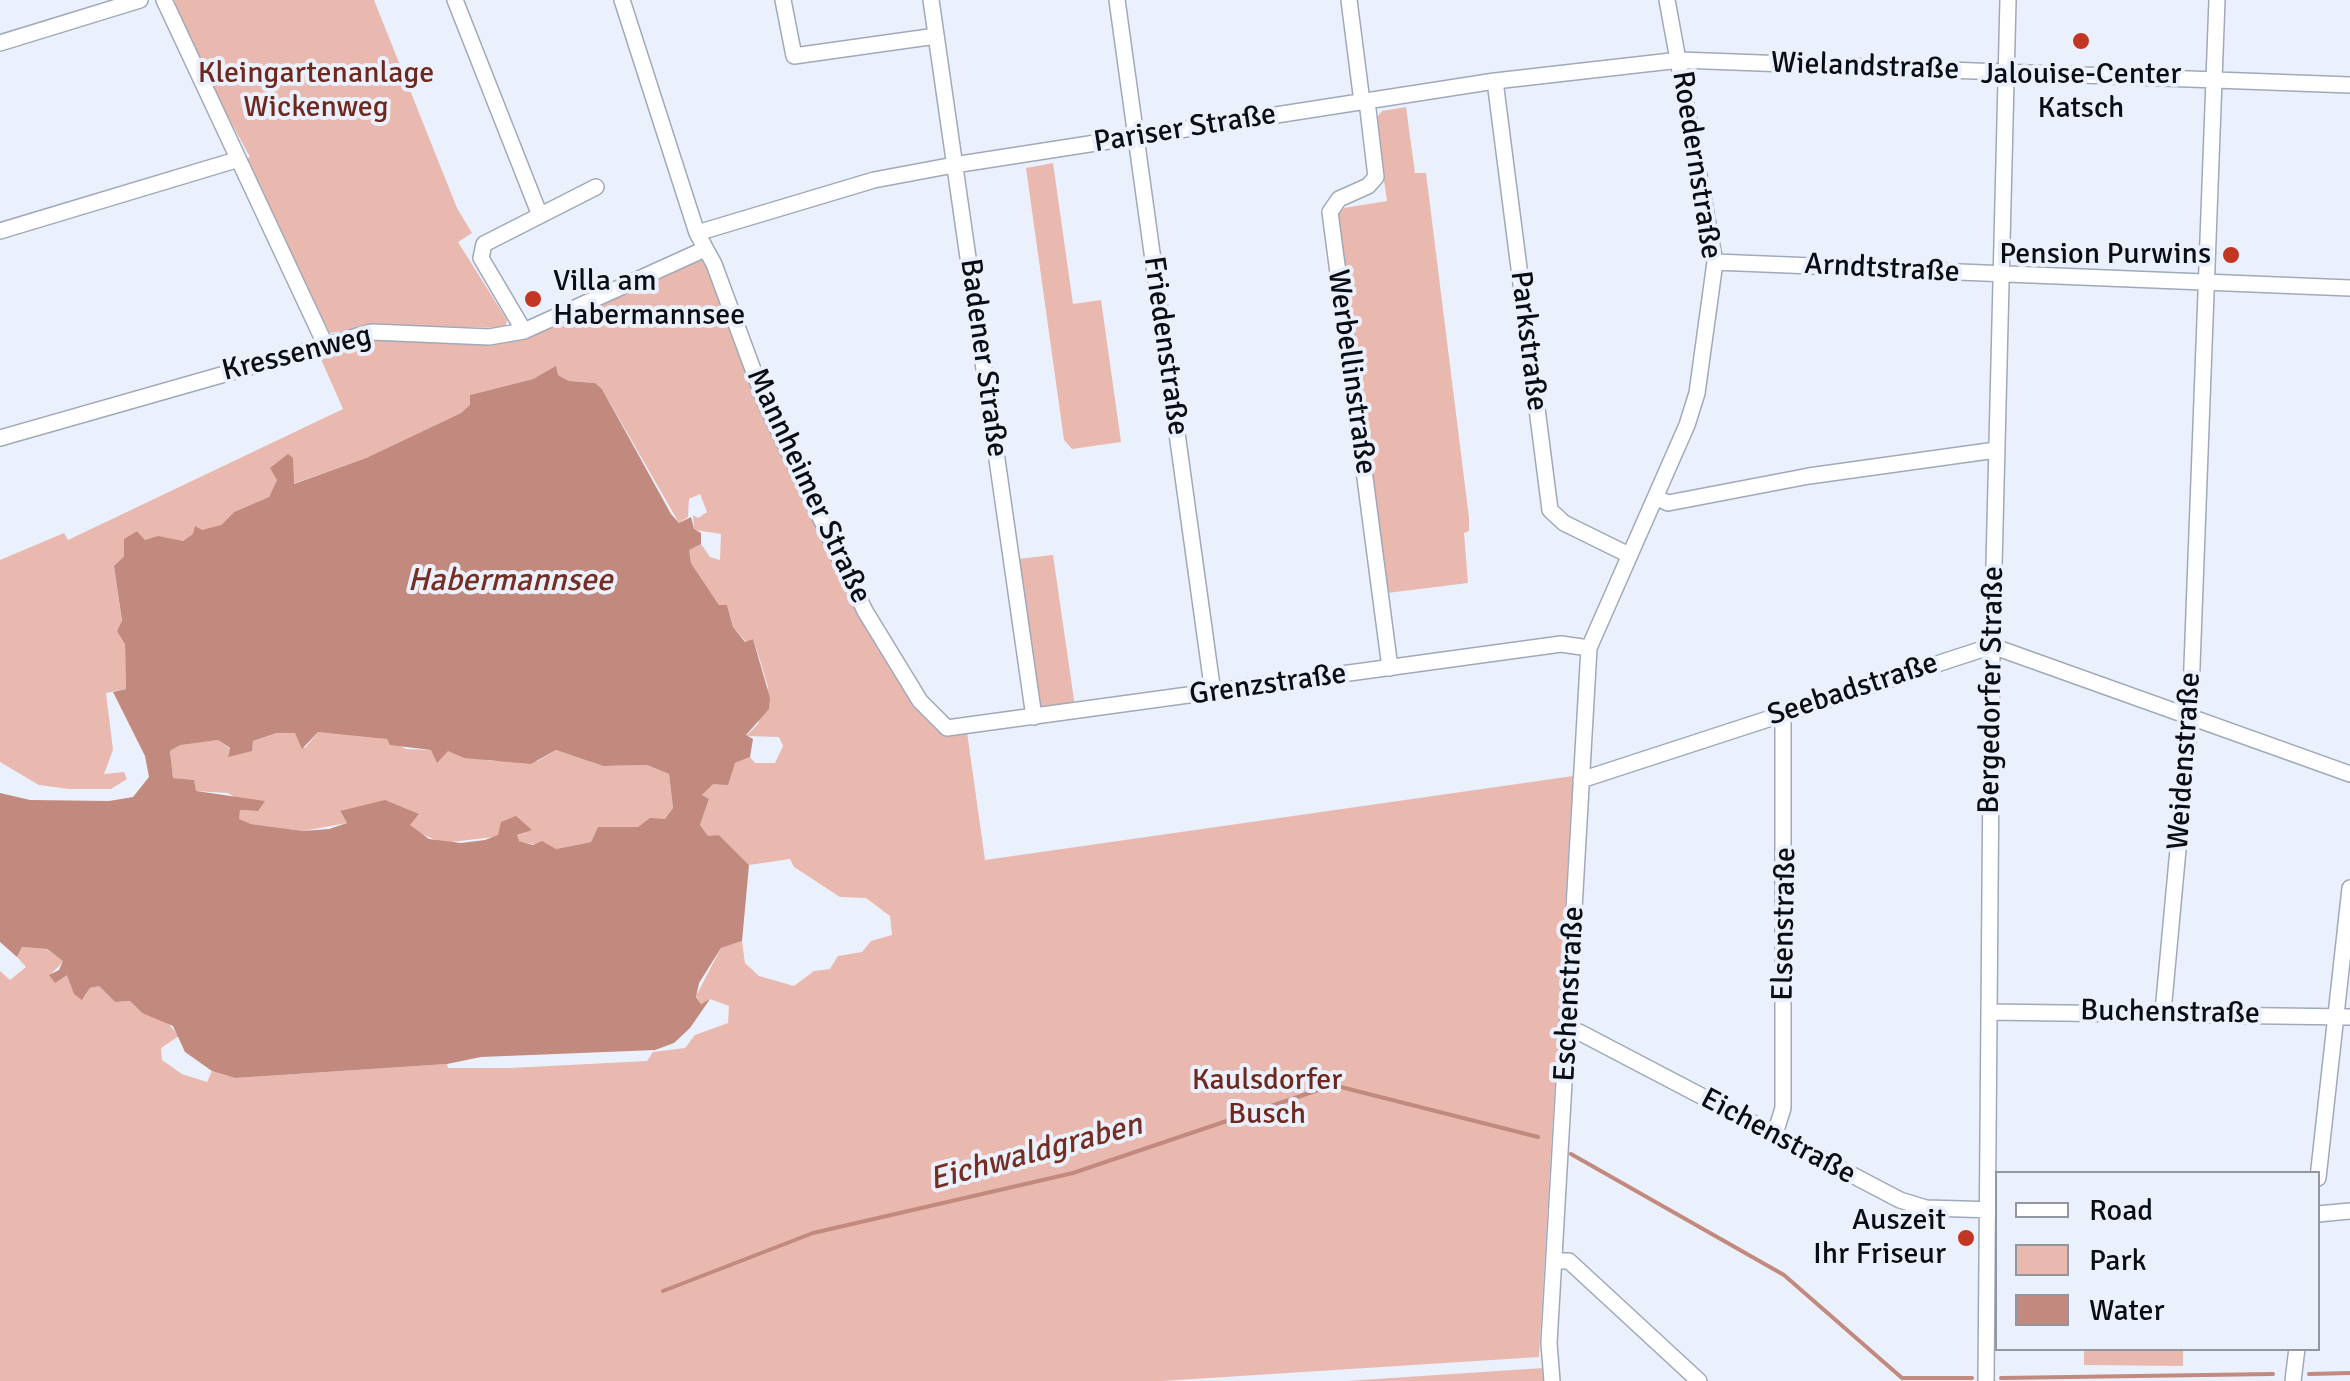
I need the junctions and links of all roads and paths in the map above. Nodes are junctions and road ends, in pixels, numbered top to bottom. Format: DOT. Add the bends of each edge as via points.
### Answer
graph roads {
  1 [pos="140,0"];
  2 [pos="164,0"];
  3 [pos="455,0"];
  4 [pos="622,0"];
  5 [pos="783,0"];
  6 [pos="931,0"];
  7 [pos="1116,0"];
  8 [pos="1349,0"];
  9 [pos="1667,0"];
  10 [pos="2008,0"];
  11 [pos="2216,0"];
  12 [pos="936,36"];
  13 [pos="0,43"];
  14 [pos="1680,60"];
  15 [pos="2006,72"];
  16 [pos="2214,80"];
  17 [pos="1495,81"];
  18 [pos="2350,85"];
  19 [pos="1364,101"];
  20 [pos="1135,137"];
  21 [pos="236,160"];
  22 [pos="954,164"];
  23 [pos="596,187"];
  24 [pos="540,212"];
  25 [pos="0,231"];
  26 [pos="697,233"];
  27 [pos="705,249"];
  28 [pos="1715,262"];
  29 [pos="2002,275"];
  30 [pos="2206,282"];
  31 [pos="2350,288"];
  32 [pos="524,331"];
  33 [pos="325,344"];
  34 [pos="0,438"];
  35 [pos="1996,450"];
  36 [pos="1657,498"];
  37 [pos="1629,555"];
  38 [pos="1602,610"];
  39 [pos="1992,646"];
  40 [pos="1589,648"];
  41 [pos="1390,668"];
  42 [pos="1213,692"];
  43 [pos="1783,714"];
  44 [pos="1034,717"];
  45 [pos="2190,719"];
  46 [pos="947,728"];
  47 [pos="2350,774"];
  48 [pos="1582,780"];
  49 [pos="2350,888"];
  50 [pos="1990,1012"];
  51 [pos="2164,1012"];
  52 [pos="2342,1016"];
  53 [pos="1568,1034"];
  54 [pos="1775,1134"];
  55 [pos="2319,1171"];
  56 [pos="1992,1210"];
  57 [pos="2350,1211"];
  58 [pos="2320,1214"];
  59 [pos="1554,1261"];
  60 [pos="2297,1351"];
  61 [pos="1552,1381"];
  62 [pos="1699,1381"];
  63 [pos="1986,1381"];
  64 [pos="2293,1381"];
  1 -- 13 [label="street"];
  2 -- 21 [label="street"];
  3 -- 24 [label="street"];
  4 -- 26 [label="street, Mannheimer Straße"];
  5 -- 12 [label="street" via="794,56"];
  6 -- 12 [label="street, Badener Straße"];
  7 -- 20 [label="street, Friedenstraße"];
  8 -- 19 [label="street, Werbellinstraße"];
  9 -- 14 [label="street, Roedernstraße"];
  10 -- 15 [label="street, Bergedorfer Straße"];
  11 -- 16 [label="street, Weidenstraße"];
  12 -- 22 [label="street, Badener Straße"];
  14 -- 15 [label="street, Wielandstraße"];
  14 -- 17 [label="street, Pariser Straße"];
  14 -- 28 [label="street, Roedernstraße"];
  15 -- 16 [label="street, Wielandstraße"];
  15 -- 29 [label="street, Bergedorfer Straße"];
  16 -- 18 [label="street, Wielandstraße"];
  16 -- 30 [label="street, Weidenstraße"];
  17 -- 19 [label="street, Pariser Straße"];
  17 -- 37 [label="street, Parkstraße" via="1550,510"];
  19 -- 20 [label="street, Pariser Straße"];
  19 -- 41 [label="street, Werbellinstraße" via="1376,177 1330,212"];
  20 -- 22 [label="street, Pariser Straße"];
  20 -- 42 [label="street, Friedenstraße"];
  21 -- 25 [label="street"];
  21 -- 33 [label="street"];
  22 -- 26 [label="street, Pariser Straße" via="874,180"];
  22 -- 44 [label="street, Badener Straße"];
  23 -- 24 [label="street"];
  24 -- 32 [label="street" via="484,244 480,258"];
  26 -- 27 [label="street, Mannheimer Straße"];
  27 -- 32 [label="street, Kressenweg"];
  27 -- 46 [label="street, Mannheimer Straße" via="765,402 865,611 920,701"];
  28 -- 29 [label="street, Arndtstraße"];
  28 -- 36 [label="street, Roedernstraße" via="1697,393"];
  29 -- 30 [label="street, Arndtstraße"];
  29 -- 35 [label="street, Bergedorfer Straße"];
  30 -- 31 [label="street, Arndtstraße"];
  30 -- 45 [label="street, Weidenstraße"];
  32 -- 33 [label="street, Kressenweg" via="372,332"];
  33 -- 34 [label="street, Kressenweg"];
  35 -- 36 [label="street" via="1668,503"];
  35 -- 39 [label="street, Bergedorfer Straße"];
  36 -- 37 [label="street, Roedernstraße"];
  37 -- 38 [label="street, Roedernstraße"];
  38 -- 40 [label="street, Eschenstraße"];
  39 -- 43 [label="street, Seebadstraße"];
  39 -- 45 [label="street"];
  39 -- 50 [label="street, Bergedorfer Straße"];
  40 -- 41 [label="street, Grenzstraße" via="1561,644"];
  40 -- 48 [label="street, Eschenstraße"];
  41 -- 42 [label="street, Grenzstraße"];
  42 -- 44 [label="street, Grenzstraße"];
  43 -- 48 [label="street, Seebadstraße"];
  43 -- 54 [label="street, Elsenstraße" via="1783,1108"];
  44 -- 46 [label="street, Grenzstraße"];
  45 -- 47 [label="street"];
  45 -- 51 [label="street, Weidenstraße"];
  48 -- 53 [label="street, Eschenstraße"];
  49 -- 52 [label="street"];
  50 -- 51 [label="street, Buchenstraße"];
  50 -- 56 [label="street, Bergedorfer Straße"];
  51 -- 52 [label="street, Buchenstraße"];
  52 -- 55 [label="street"];
  53 -- 54 [label="street, Eichenstraße" via="1579,1032"];
  53 -- 59 [label="street, Eschenstraße"];
  54 -- 56 [label="street, Eichenstraße" via="1914,1205"];
  56 -- 63 [label="street, Bergedorfer Straße"];
  57 -- 58 [label="street"];
  59 -- 61 [label="street, Eschenstraße"];
  59 -- 62 [label="street" via="1568,1261"];
  60 -- 64 [label="street"];
}
